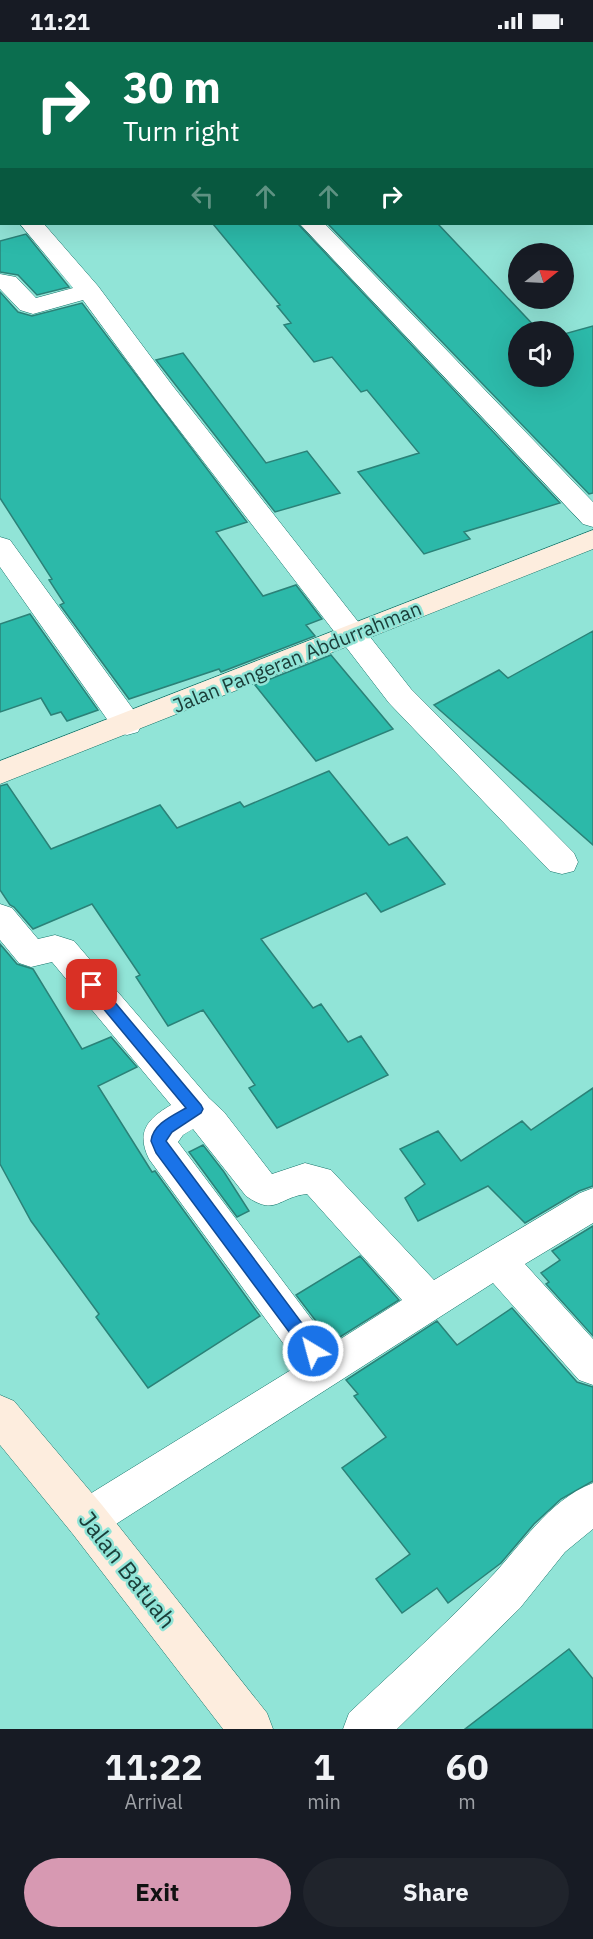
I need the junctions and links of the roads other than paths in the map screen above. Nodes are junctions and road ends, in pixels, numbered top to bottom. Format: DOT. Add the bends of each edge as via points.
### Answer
graph roads {
  1 [pos="33,225"];
  2 [pos="313,225"];
  3 [pos="0,280"];
  4 [pos="89,291"];
  5 [pos="593,518"];
  6 [pos="593,539"];
  7 [pos="0,546"];
  8 [pos="11,578"];
  9 [pos="354,635"];
  10 [pos="127,724"];
  11 [pos="0,773"];
  12 [pos="562,862"];
  13 [pos="0,917"];
  14 [pos="196,1109"];
  15 [pos="593,1204"];
  16 [pos="497,1260"];
  17 [pos="430,1303"];
  18 [pos="593,1367"];
  19 [pos="327,1370"];
  20 [pos="0,1414"];
  21 [pos="593,1503"];
  22 [pos="87,1519"];
  23 [pos="251,1729"];
  24 [pos="365,1729"];
  1 -- 4 [label="street"];
  2 -- 5 [label="street"];
  3 -- 4 [label="street" via="33,307"];
  4 -- 9 [label="street"];
  6 -- 9 [label="street, Jalan Pangeran Abdurrahman"];
  7 -- 8 [label="street"];
  8 -- 10 [label="street"];
  9 -- 10 [label="street, Jalan Pangeran Abdurrahman"];
  9 -- 12 [label="street" via="400,696"];
  10 -- 11 [label="street, Jalan Pangeran Abdurrahman"];
  13 -- 14 [label="street" via="31,954 62,950"];
  14 -- 17 [label="street" via="267,1191 303,1178 318,1181"];
  14 -- 19 [label="street" via="166,1128 158,1141"];
  15 -- 16 [label="street"];
  16 -- 17 [label="street"];
  16 -- 18 [label="street"];
  17 -- 19 [label="street"];
  19 -- 22 [label="street"];
  20 -- 22 [label="street, Jalan Batuah"];
  21 -- 24 [label="street" via="550,1538 505,1593"];
  22 -- 23 [label="street, Jalan Batuah"];
}
